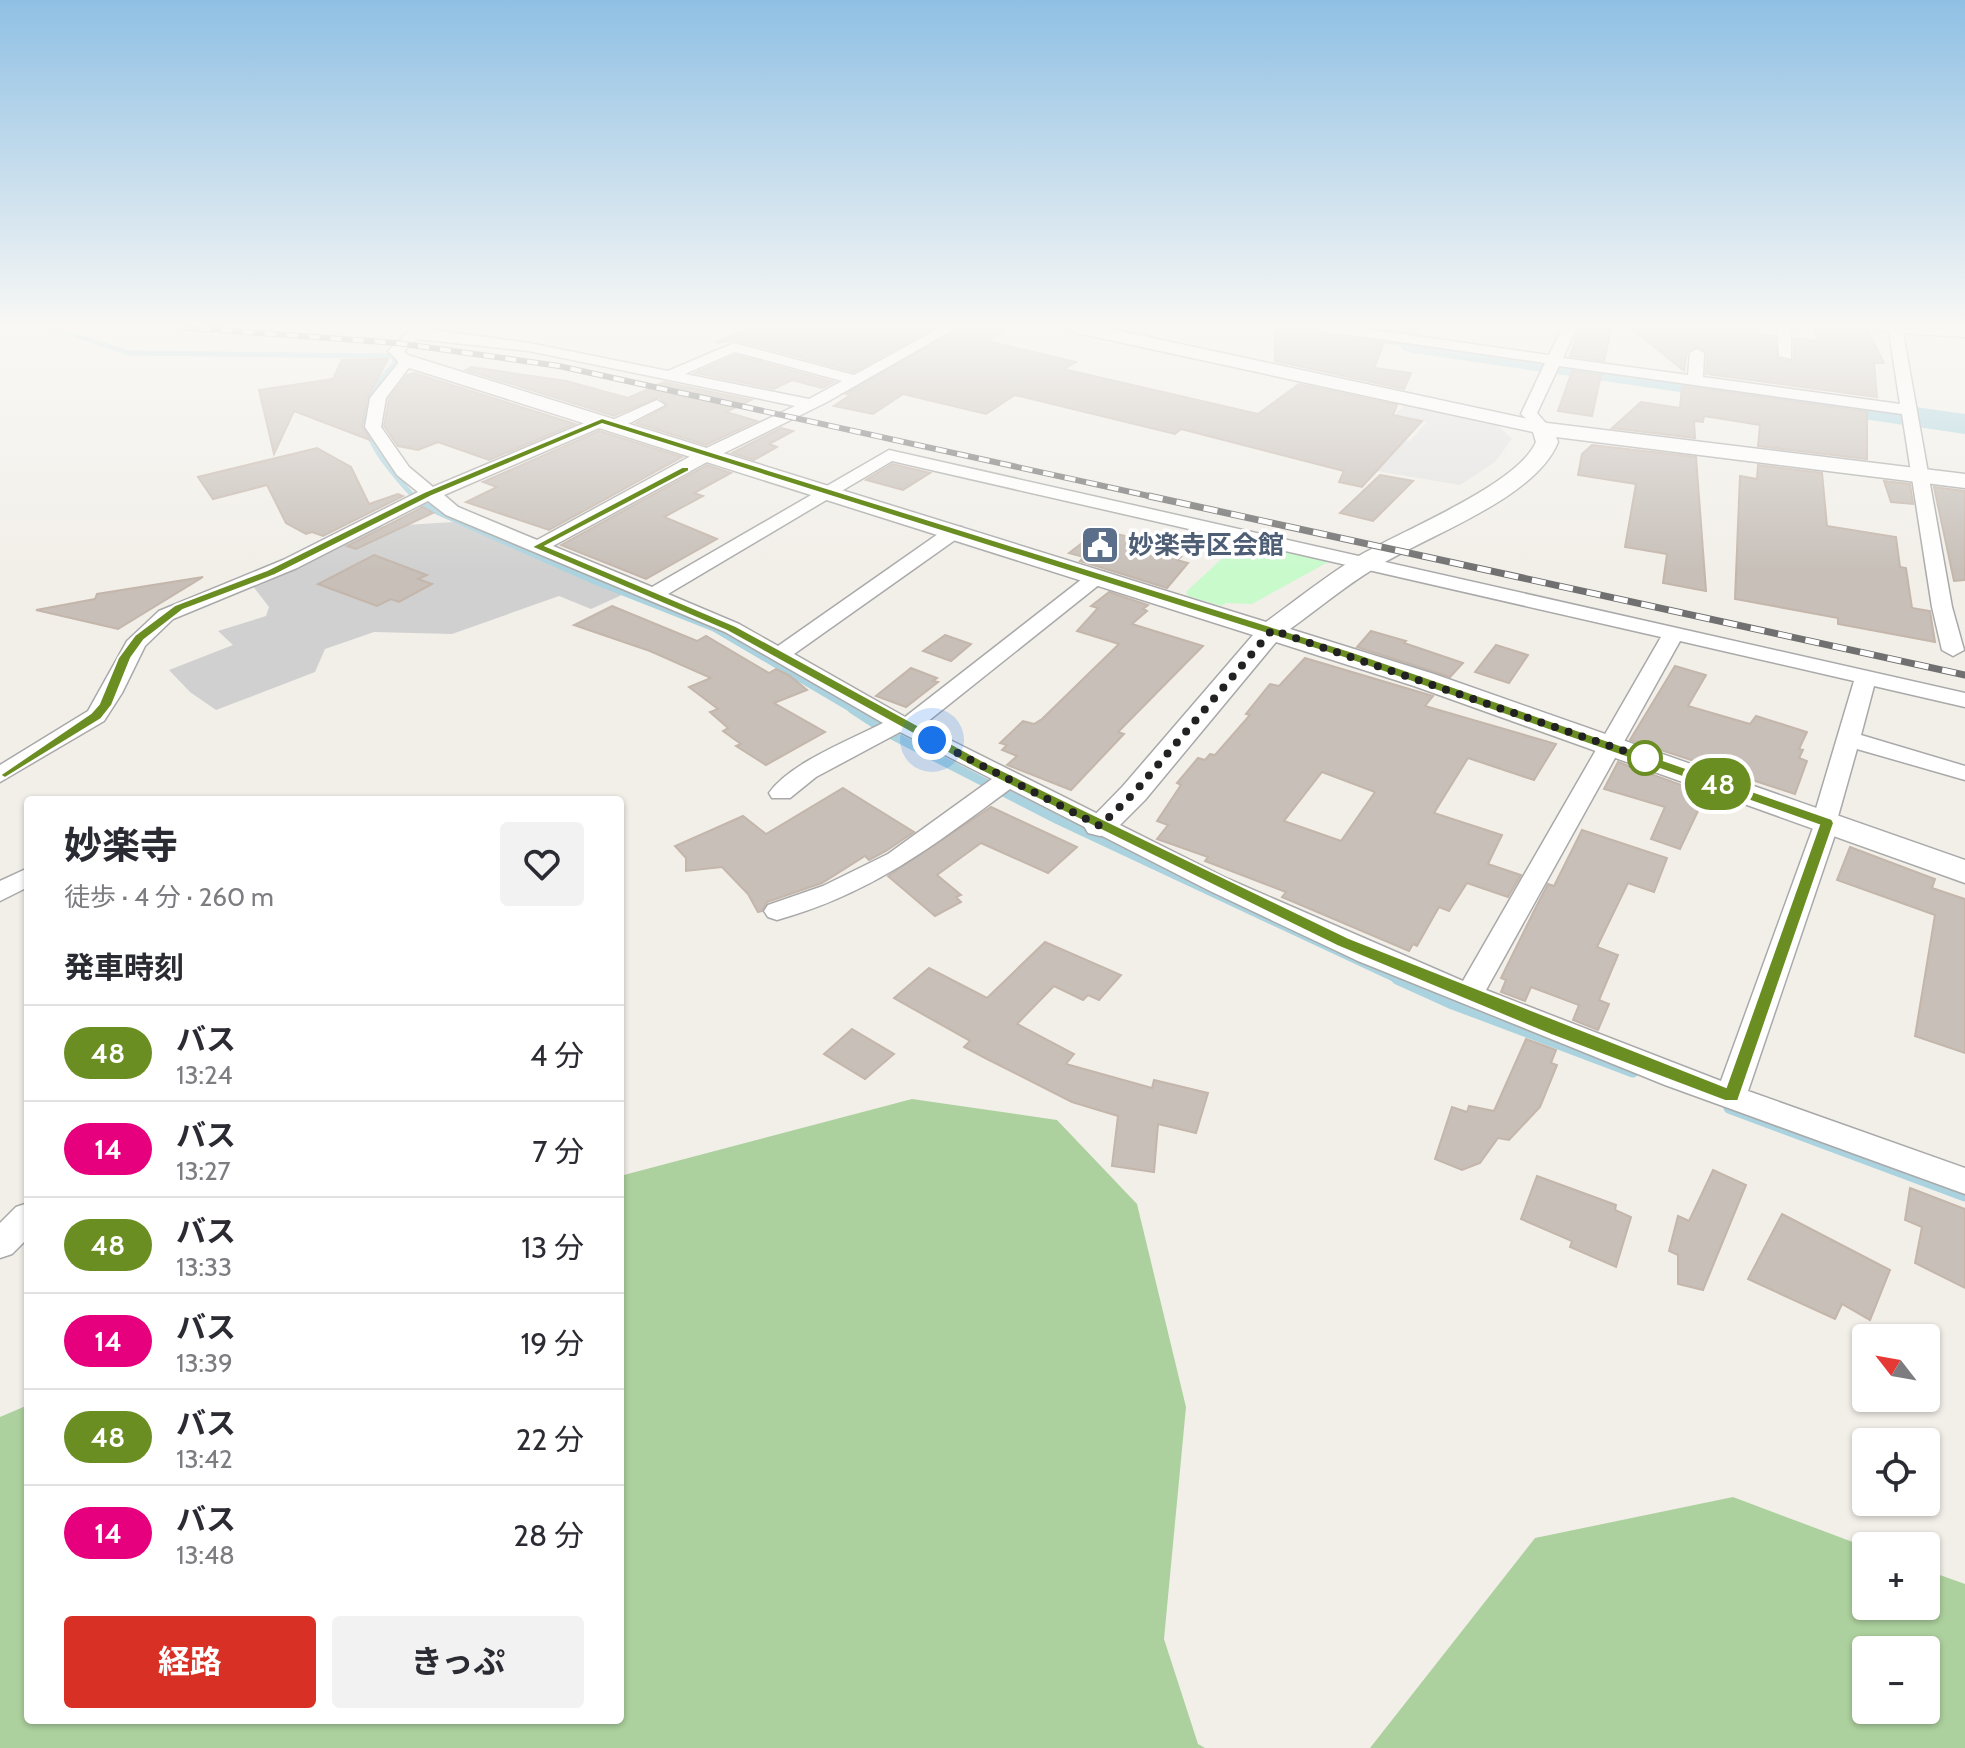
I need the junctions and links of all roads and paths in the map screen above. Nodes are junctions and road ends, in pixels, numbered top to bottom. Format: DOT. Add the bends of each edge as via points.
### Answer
graph roads {
  1 [pos="376,409"];
  2 [pos="561,409"];
  3 [pos="647,409"];
  4 [pos="802,409"];
  5 [pos="1453,409"];
  6 [pos="1532,409"];
  7 [pos="1897,409"];
  8 [pos="1907,410"];
  9 [pos="608,423"];
  10 [pos="1542,428"];
  11 [pos="708,456"];
  12 [pos="1920,475"];
  13 [pos="1965,481"];
  14 [pos="829,491"];
  15 [pos="428,494"];
  16 [pos="955,531"];
  17 [pos="537,547"];
  18 [pos="1365,563"];
  19 [pos="1098,576"];
  20 [pos="653,595"];
  21 [pos="1272,630"];
  22 [pos="1673,635"];
  23 [pos="1953,650"];
  24 [pos="780,654"];
  25 [pos="1866,677"];
  26 [pos="1965,700"];
  27 [pos="903,725"];
  28 [pos="1848,739"];
  29 [pos="1611,746"];
  30 [pos="1965,773"];
  31 [pos="0,775"];
  32 [pos="1008,779"];
  33 [pos="781,793"];
  34 [pos="1825,822"];
  35 [pos="1100,826"];
  36 [pos="1965,872"];
  37 [pos="24,878"];
  38 [pos="0,892"];
  39 [pos="777,911"];
  40 [pos="1469,995"];
  41 [pos="1731,1096"];
  42 [pos="1965,1181"];
  43 [pos="24,1221"];
  44 [pos="0,1244"];
  1 -- 15 [label="street" via="373,427 403,471"];
  2 -- 9 [label="street"];
  3 -- 9 [label="street"];
  4 -- 11 [label="street"];
  5 -- 10 [label="street"];
  6 -- 10 [label="street" via="1529,414"];
  7 -- 8 [label="street"];
  8 -- 12 [label="street"];
  9 -- 11 [label="street"];
  9 -- 15 [label="street"];
  10 -- 12 [label="street"];
  10 -- 18 [label="street" via="1547,442 1541,457 1499,490"];
  11 -- 14 [label="street"];
  11 -- 17 [label="street"];
  12 -- 13 [label="street"];
  12 -- 23 [label="street"];
  14 -- 16 [label="street"];
  14 -- 18 [label="street" via="889,455"];
  14 -- 20 [label="street"];
  15 -- 17 [label="street" via="452,511"];
  15 -- 31 [label="street" via="271,573 179,608 154,624 124,658 106,705 96,716"];
  16 -- 19 [label="street"];
  16 -- 24 [label="street"];
  17 -- 20 [label="street"];
  18 -- 21 [label="street"];
  18 -- 22 [label="street"];
  19 -- 21 [label="street"];
  19 -- 27 [label="street"];
  20 -- 24 [label="street"];
  21 -- 29 [label="street"];
  21 -- 35 [label="street"];
  22 -- 25 [label="street"];
  22 -- 29 [label="street"];
  24 -- 27 [label="street"];
  25 -- 26 [label="street"];
  25 -- 28 [label="street"];
  27 -- 32 [label="street"];
  27 -- 33 [label="street" via="808,772"];
  28 -- 30 [label="street"];
  28 -- 34 [label="street"];
  29 -- 34 [label="street"];
  29 -- 40 [label="street"];
  32 -- 35 [label="street"];
  32 -- 39 [label="street" via="897,860 832,892"];
  34 -- 36 [label="street"];
  34 -- 41 [label="street"];
  35 -- 40 [label="street" via="1368,954"];
  37 -- 38 [label="street"];
  40 -- 41 [label="street"];
  41 -- 42 [label="street"];
  43 -- 44 [label="street"];
}
